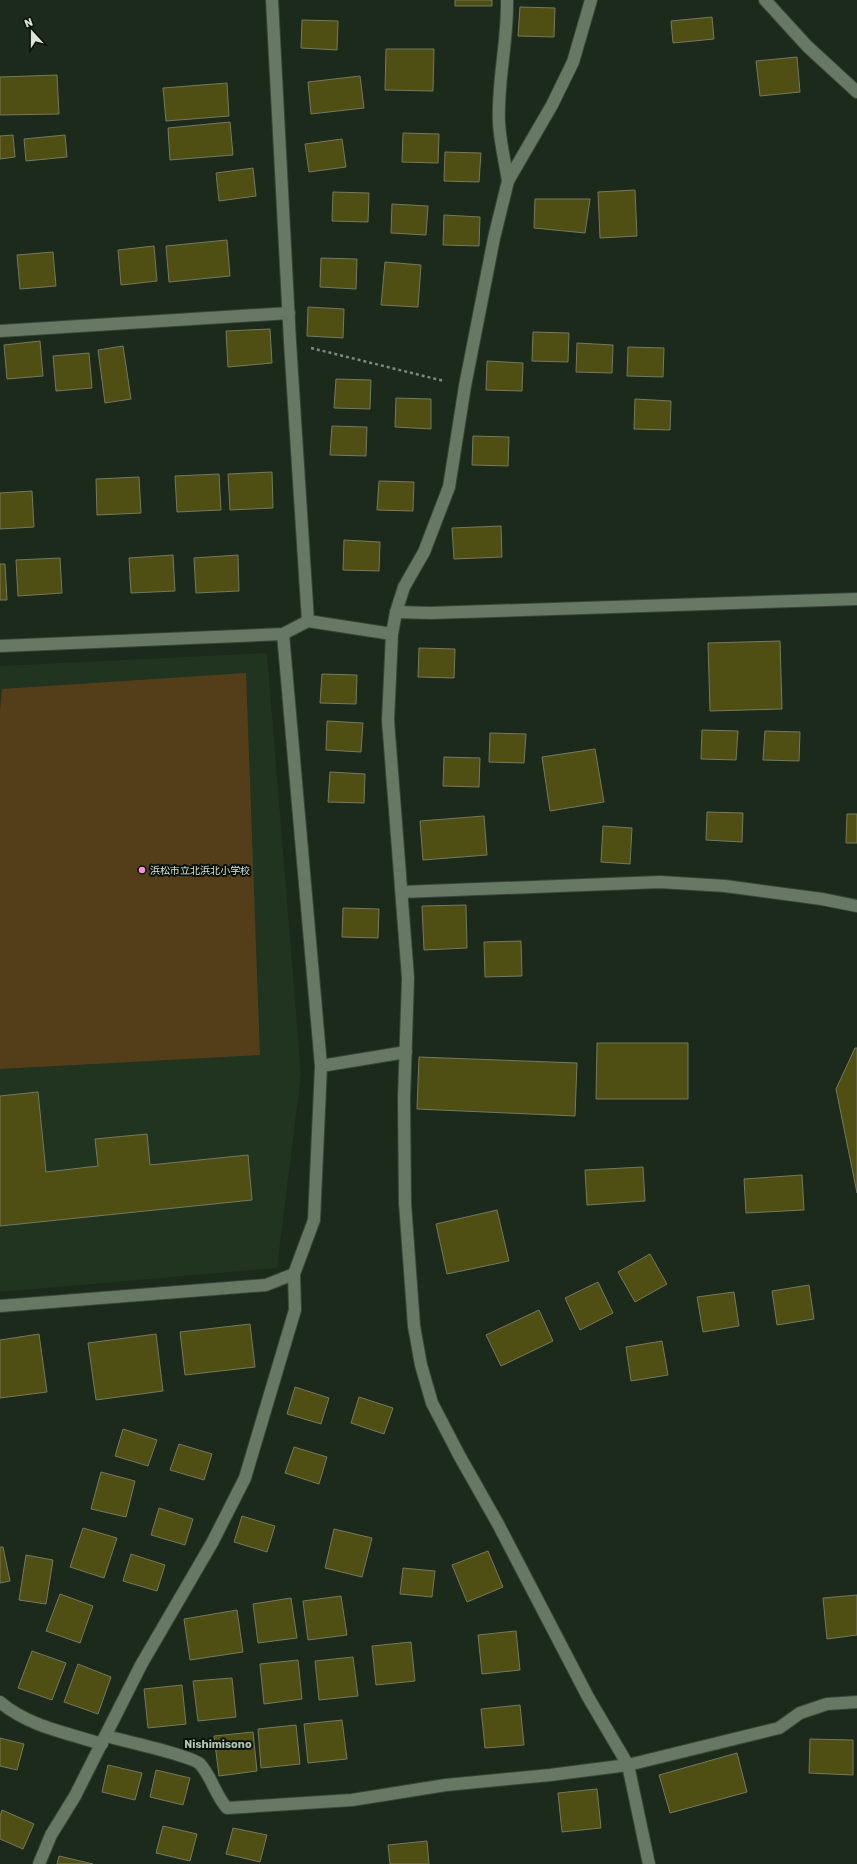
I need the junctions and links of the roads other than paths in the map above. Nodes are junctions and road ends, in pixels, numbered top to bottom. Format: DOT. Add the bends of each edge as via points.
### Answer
graph roads {
  1 [pos="272,0"];
  2 [pos="507,0"];
  3 [pos="591,0"];
  4 [pos="765,0"];
  5 [pos="857,92"];
  6 [pos="508,181"];
  7 [pos="289,313"];
  8 [pos="0,330"];
  9 [pos="857,599"];
  10 [pos="396,612"];
  11 [pos="308,621"];
  12 [pos="283,634"];
  13 [pos="392,634"];
  14 [pos="0,646"];
  15 [pos="402,892"];
  16 [pos="857,906"];
  17 [pos="406,1052"];
  18 [pos="321,1066"];
  19 [pos="294,1274"];
  20 [pos="0,1306"];
  21 [pos="0,1702"];
  22 [pos="857,1702"];
  23 [pos="104,1740"];
  24 [pos="628,1765"];
  25 [pos="39,1864"];
  26 [pos="649,1864"];
  1 -- 7 [label="street"];
  2 -- 6 [label="street" via="499,124"];
  3 -- 6 [label="street" via="573,62 552,105"];
  4 -- 5 [label="street" via="807,46"];
  6 -- 10 [label="street" via="494,238 465,386 449,487 424,552 404,587"];
  7 -- 8 [label="street"];
  7 -- 11 [label="street"];
  9 -- 10 [label="street" via="438,613"];
  10 -- 13 [label="street"];
  11 -- 12 [label="street"];
  11 -- 13 [label="street"];
  12 -- 14 [label="street"];
  12 -- 18 [label="street"];
  13 -- 15 [label="street" via="388,720"];
  15 -- 16 [label="street" via="660,882 725,886 822,898"];
  15 -- 17 [label="street" via="408,978"];
  17 -- 18 [label="street"];
  17 -- 24 [label="street" via="406,1218 414,1326 421,1365 432,1402 588,1697"];
  18 -- 19 [label="street" via="314,1220"];
  19 -- 20 [label="street" via="266,1285"];
  19 -- 23 [label="street" via="295,1310 245,1478 212,1542 141,1665"];
  21 -- 23 [label="street" via="34,1724"];
  22 -- 24 [label="street" via="827,1704 800,1713 779,1728"];
  23 -- 24 [label="street" via="181,1756 199,1763 227,1808 352,1800 446,1785"];
  23 -- 25 [label="street"];
  24 -- 26 [label="street"];
}
